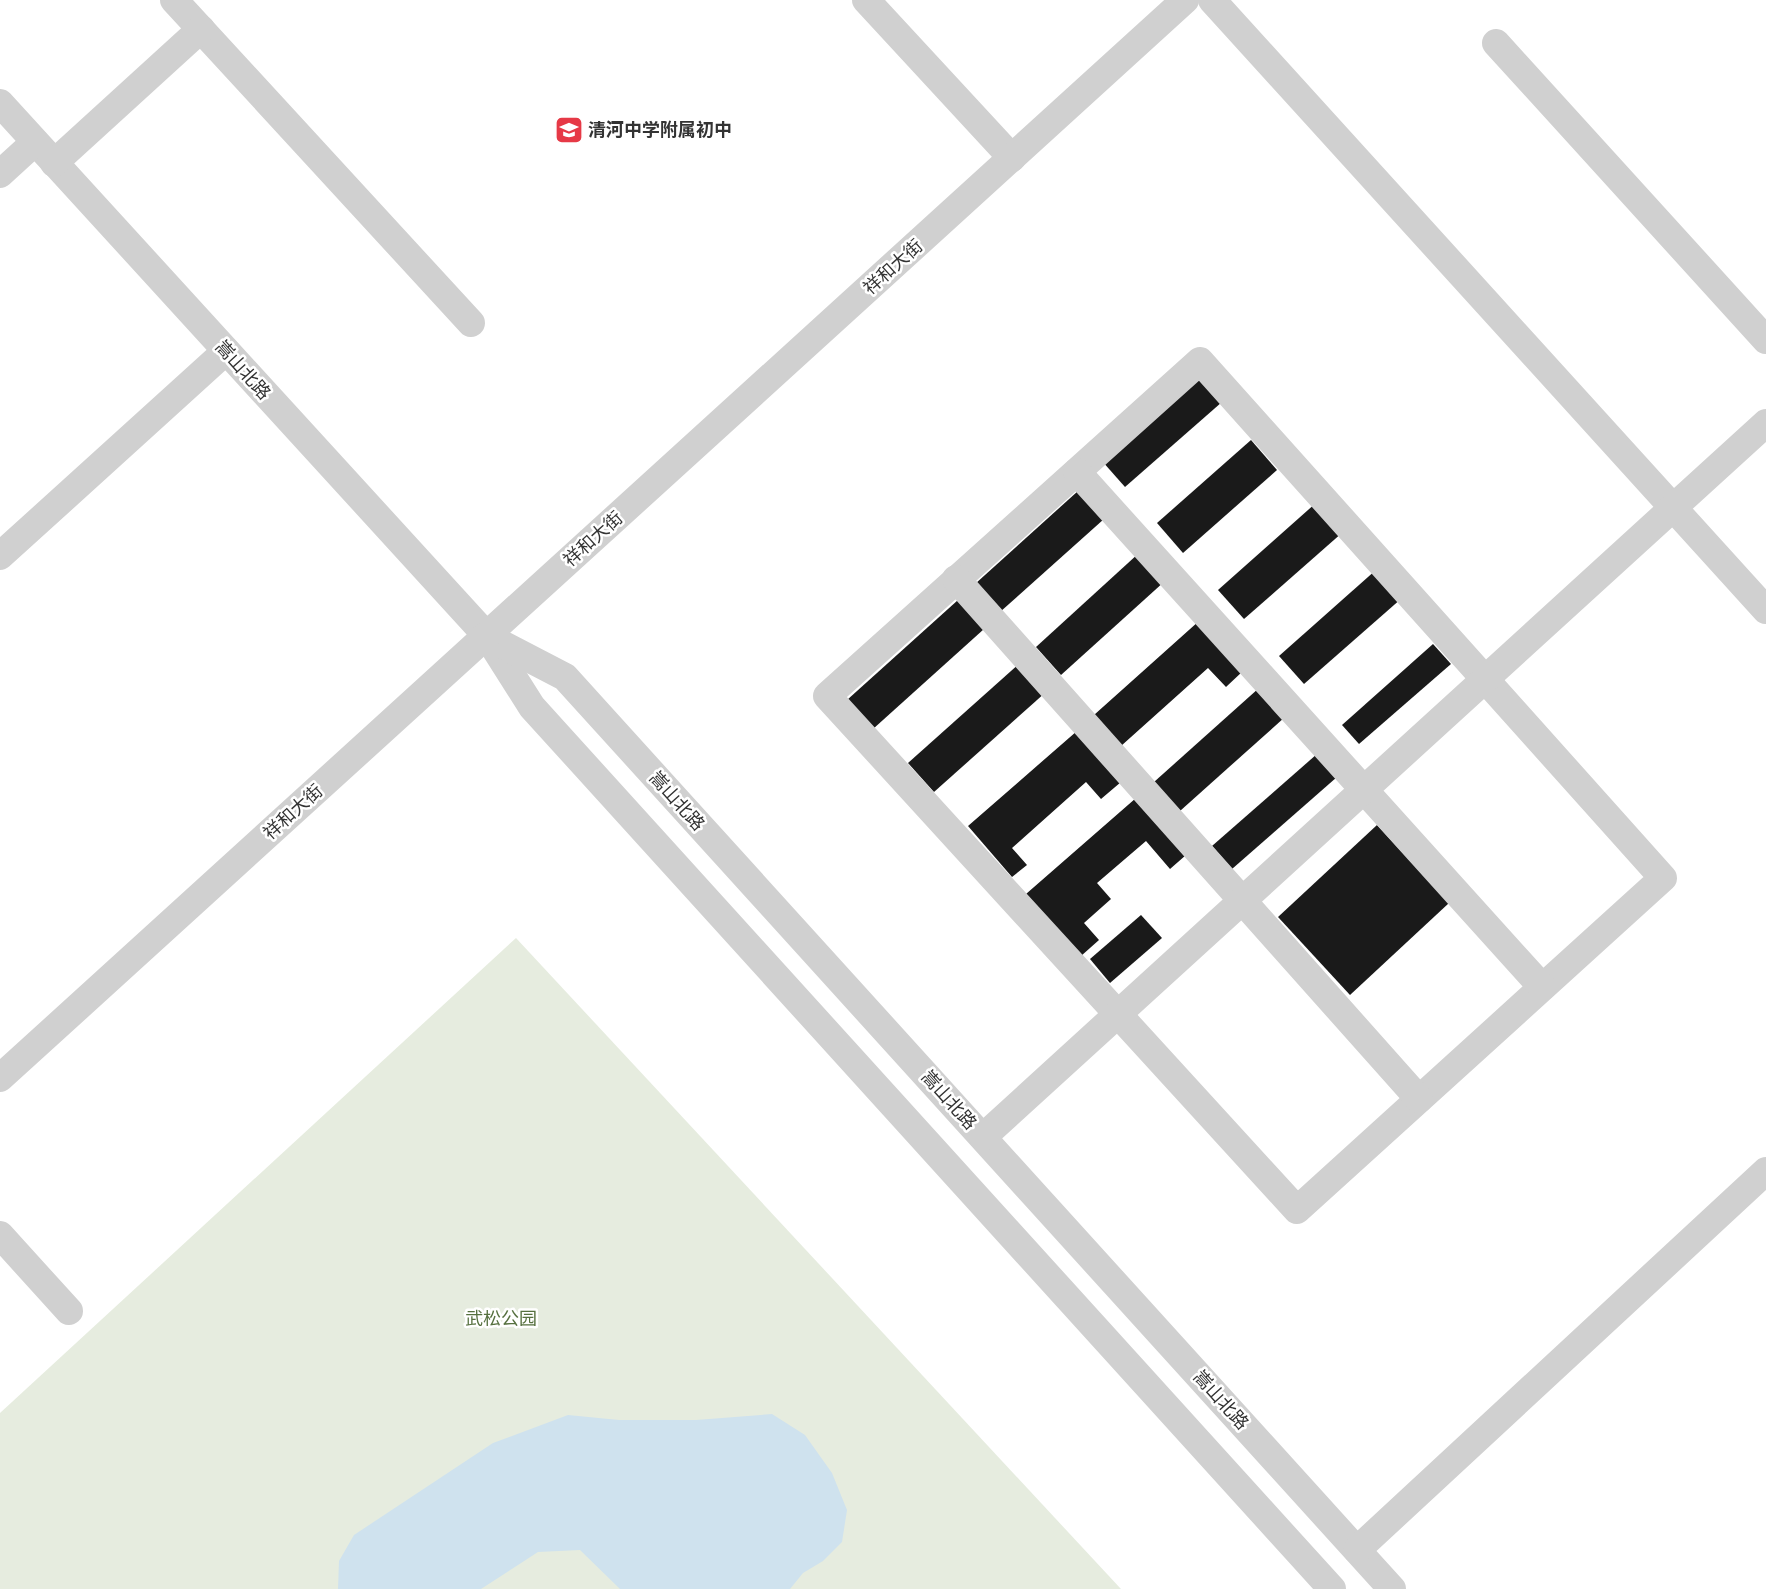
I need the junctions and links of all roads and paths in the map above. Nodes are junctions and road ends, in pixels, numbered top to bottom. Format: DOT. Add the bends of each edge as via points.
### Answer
graph roads {
  1 [pos="174,0"];
  2 [pos="866,0"];
  3 [pos="1186,0"];
  4 [pos="1212,0"];
  5 [pos="200,29"];
  6 [pos="1496,43"];
  7 [pos="0,103"];
  8 [pos="35,142"];
  9 [pos="1012,158"];
  10 [pos="54,163"];
  11 [pos="0,174"];
  12 [pos="470,323"];
  13 [pos="1766,340"];
  14 [pos="226,351"];
  15 [pos="1766,423"];
  16 [pos="1077,472"];
  17 [pos="1673,508"];
  18 [pos="0,556"];
  19 [pos="956,579"];
  20 [pos="1766,610"];
  21 [pos="487,636"];
  22 [pos="1485,679"];
  23 [pos="1364,790"];
  24 [pos="1242,901"];
  25 [pos="1542,988"];
  26 [pos="1118,1014"];
  27 [pos="0,1078"];
  28 [pos="1419,1099"];
  29 [pos="982,1138"];
  30 [pos="1766,1171"];
  31 [pos="0,1235"];
  32 [pos="69,1311"];
  33 [pos="1357,1550"];
  34 [pos="1332,1589"];
  35 [pos="1392,1589"];
  1 -- 5 [label="street"];
  2 -- 9 [label="street"];
  3 -- 9 [label="street, 祥和大街"];
  4 -- 17 [label="street"];
  5 -- 10 [label="street"];
  5 -- 12 [label="street"];
  6 -- 13 [label="street"];
  7 -- 8 [label="street, 嵩山北路"];
  8 -- 10 [label="street, 嵩山北路"];
  8 -- 11 [label="street"];
  9 -- 21 [label="street, 祥和大街"];
  10 -- 14 [label="street, 嵩山北路"];
  14 -- 18 [label="street"];
  14 -- 21 [label="street, 嵩山北路"];
  15 -- 17 [label="street"];
  16 -- 19 [label="street"];
  16 -- 22 [label="street" via="1200,361"];
  16 -- 23 [label="street"];
  17 -- 20 [label="street"];
  17 -- 22 [label="street"];
  19 -- 24 [label="street"];
  19 -- 26 [label="street" via="826,696"];
  21 -- 27 [label="street, 祥和大街"];
  21 -- 29 [label="street, 嵩山北路" via="565,678"];
  21 -- 34 [label="street, 嵩山北路" via="532,708"];
  22 -- 23 [label="street"];
  22 -- 25 [label="street" via="1663,878"];
  23 -- 24 [label="street"];
  23 -- 25 [label="street"];
  24 -- 26 [label="street"];
  24 -- 28 [label="street"];
  25 -- 28 [label="street"];
  26 -- 28 [label="street" via="1297,1210"];
  26 -- 29 [label="street"];
  29 -- 33 [label="street, 嵩山北路"];
  30 -- 33 [label="street"];
  31 -- 32 [label="street"];
  33 -- 35 [label="street, 嵩山北路"];
}
